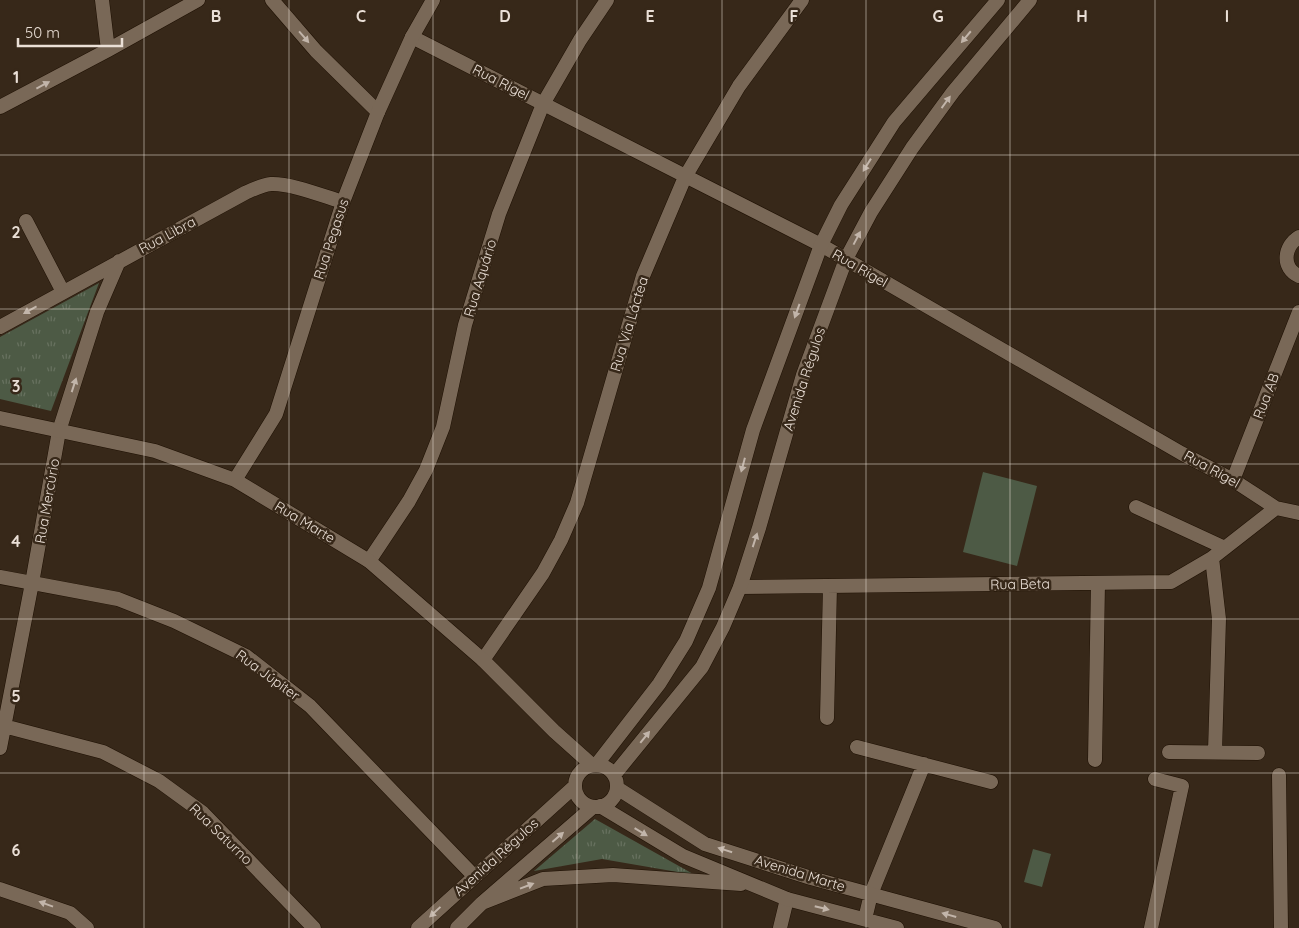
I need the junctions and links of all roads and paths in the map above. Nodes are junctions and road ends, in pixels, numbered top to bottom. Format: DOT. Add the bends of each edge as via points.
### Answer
graph roads {
  1 [pos="102,0"];
  2 [pos="198,0"];
  3 [pos="272,0"];
  4 [pos="433,0"];
  5 [pos="607,0"];
  6 [pos="802,0"];
  7 [pos="998,0"];
  8 [pos="1030,0"];
  9 [pos="412,37"];
  10 [pos="108,50"];
  11 [pos="544,104"];
  12 [pos="0,107"];
  13 [pos="378,112"];
  14 [pos="685,177"];
  15 [pos="343,202"];
  16 [pos="26,221"];
  17 [pos="1299,237"];
  18 [pos="821,245"];
  19 [pos="846,259"];
  20 [pos="119,261"];
  21 [pos="1299,276"];
  22 [pos="62,292"];
  23 [pos="1299,312"];
  24 [pos="0,327"];
  25 [pos="0,418"];
  26 [pos="59,431"];
  27 [pos="235,480"];
  28 [pos="1233,480"];
  29 [pos="1136,508"];
  30 [pos="1276,508"];
  31 [pos="1299,513"];
  32 [pos="1225,548"];
  33 [pos="1212,558"];
  34 [pos="369,561"];
  35 [pos="0,576"];
  36 [pos="32,583"];
  37 [pos="1098,583"];
  38 [pos="740,586"];
  39 [pos="830,586"];
  40 [pos="483,660"];
  41 [pos="827,718"];
  42 [pos="2,726"];
  43 [pos="857,747"];
  44 [pos="0,748"];
  45 [pos="1216,751"];
  46 [pos="1169,752"];
  47 [pos="1258,753"];
  48 [pos="1095,760"];
  49 [pos="924,764"];
  50 [pos="589,767"];
  51 [pos="1278,775"];
  52 [pos="1155,778"];
  53 [pos="616,781"];
  54 [pos="991,782"];
  55 [pos="575,786"];
  56 [pos="596,807"];
  57 [pos="474,876"];
  58 [pos="754,885"];
  59 [pos="0,889"];
  60 [pos="871,894"];
  61 [pos="787,899"];
  62 [pos="482,904"];
  63 [pos="865,919"];
  64 [pos="87,928"];
  65 [pos="314,928"];
  66 [pos="418,928"];
  67 [pos="457,928"];
  68 [pos="780,928"];
  69 [pos="897,928"];
  70 [pos="996,928"];
  71 [pos="1151,928"];
  72 [pos="1281,928"];
  1 -- 10 [label="street"];
  2 -- 10 [label="street"];
  3 -- 13 [label="street, one-way" via="316,51"];
  4 -- 9 [label="street, Rua Pegasus"];
  5 -- 11 [label="street, Rua Aquário"];
  6 -- 14 [label="street, Rua Via Láctea" via="739,86"];
  7 -- 18 [label="street, Avenida Régulos, one-way" via="894,122 841,205"];
  19 -- 8 [label="street, Avenida Régulos, one-way" via="871,212 912,148 953,92"];
  9 -- 11 [label="street, Rua Rigel"];
  9 -- 13 [label="street, Rua Pegasus"];
  12 -- 10 [label="street, one-way"];
  11 -- 14 [label="street, Rua Rigel"];
  11 -- 34 [label="street, Rua Aquário" via="499,214 465,325 442,427 426,470"];
  13 -- 15 [label="street, Rua Pegasus"];
  14 -- 18 [label="street, Rua Rigel"];
  14 -- 40 [label="street, Rua Via Láctea" via="643,276 577,503 542,573"];
  15 -- 20 [label="street, Rua Libra" via="284,185 260,186"];
  15 -- 27 [label="street, Rua Pegasus" via="276,414"];
  16 -- 22 [label="street"];
  17 -- 21 [label="street" via="1288,247 1286,261 1290,270"];
  18 -- 19 [label="street, Rua Rigel"];
  18 -- 50 [label="street, Avenida Régulos, one-way" via="753,430 709,588 686,641 659,684"];
  19 -- 28 [label="street, Rua Rigel"];
  38 -- 19 [label="street, Avenida Régulos, one-way" via="803,375"];
  20 -- 22 [label="street, Rua Libra"];
  26 -- 20 [label="street, Rua Mercúrio, one-way" via="97,312"];
  22 -- 24 [label="street, Rua Libra, one-way"];
  23 -- 28 [label="street, Rua AB"];
  25 -- 26 [label="street, Rua Marte"];
  26 -- 27 [label="street, Rua Marte" via="155,451"];
  26 -- 36 [label="street, Rua Mercúrio"];
  27 -- 34 [label="street, Rua Marte"];
  28 -- 30 [label="street, Rua Rigel"];
  29 -- 32 [label="street"];
  30 -- 31 [label="street, Rua Rigel"];
  30 -- 32 [label="street, Rua Beta"];
  32 -- 33 [label="street, Rua Beta"];
  33 -- 37 [label="street, Rua Beta" via="1171,582"];
  33 -- 45 [label="street" via="1219,619"];
  34 -- 40 [label="street, Rua Marte"];
  35 -- 36 [label="street, Rua Júpiter"];
  36 -- 42 [label="street, Rua Mercúrio"];
  36 -- 57 [label="street, Rua Júpiter" via="118,599 174,621 246,656 310,706"];
  37 -- 39 [label="street, Rua Beta"];
  37 -- 48 [label="street"];
  38 -- 39 [label="street, Rua Beta"];
  53 -- 38 [label="street, Avenida Régulos, one-way" via="702,667"];
  39 -- 41 [label="street"];
  40 -- 50 [label="street, Rua Marte"];
  42 -- 44 [label="street, Rua Mercúrio"];
  42 -- 65 [label="street, Rua Saturno" via="103,752 159,781 203,813"];
  43 -- 49 [label="street"];
  45 -- 46 [label="street"];
  45 -- 47 [label="street"];
  49 -- 54 [label="street"];
  49 -- 60 [label="street"];
  50 -- 53 [label="street" via="604,766"];
  50 -- 55 [label="street" via="576,779"];
  51 -- 72 [label="street"];
  52 -- 71 [label="street" via="1182,786"];
  53 -- 56 [label="street" via="611,800"];
  60 -- 53 [label="street, Avenida Marte, one-way" via="705,844"];
  55 -- 56 [label="street" via="580,800"];
  55 -- 57 [label="street, Avenida Régulos"];
  56 -- 58 [label="street, Avenida Marte, one-way" via="683,856"];
  62 -- 56 [label="street, Avenida Régulos, one-way"];
  57 -- 66 [label="street, Avenida Régulos, one-way"];
  58 -- 61 [label="street, Avenida Marte"];
  62 -- 58 [label="street, one-way" via="544,879 613,875"];
  64 -- 59 [label="street, one-way" via="70,913"];
  60 -- 63 [label="street"];
  70 -- 60 [label="street, Avenida Marte, one-way"];
  61 -- 63 [label="street, Avenida Marte, one-way"];
  61 -- 68 [label="street"];
  62 -- 67 [label="street, Avenida Régulos"];
  63 -- 69 [label="street, Avenida Marte"];
}
